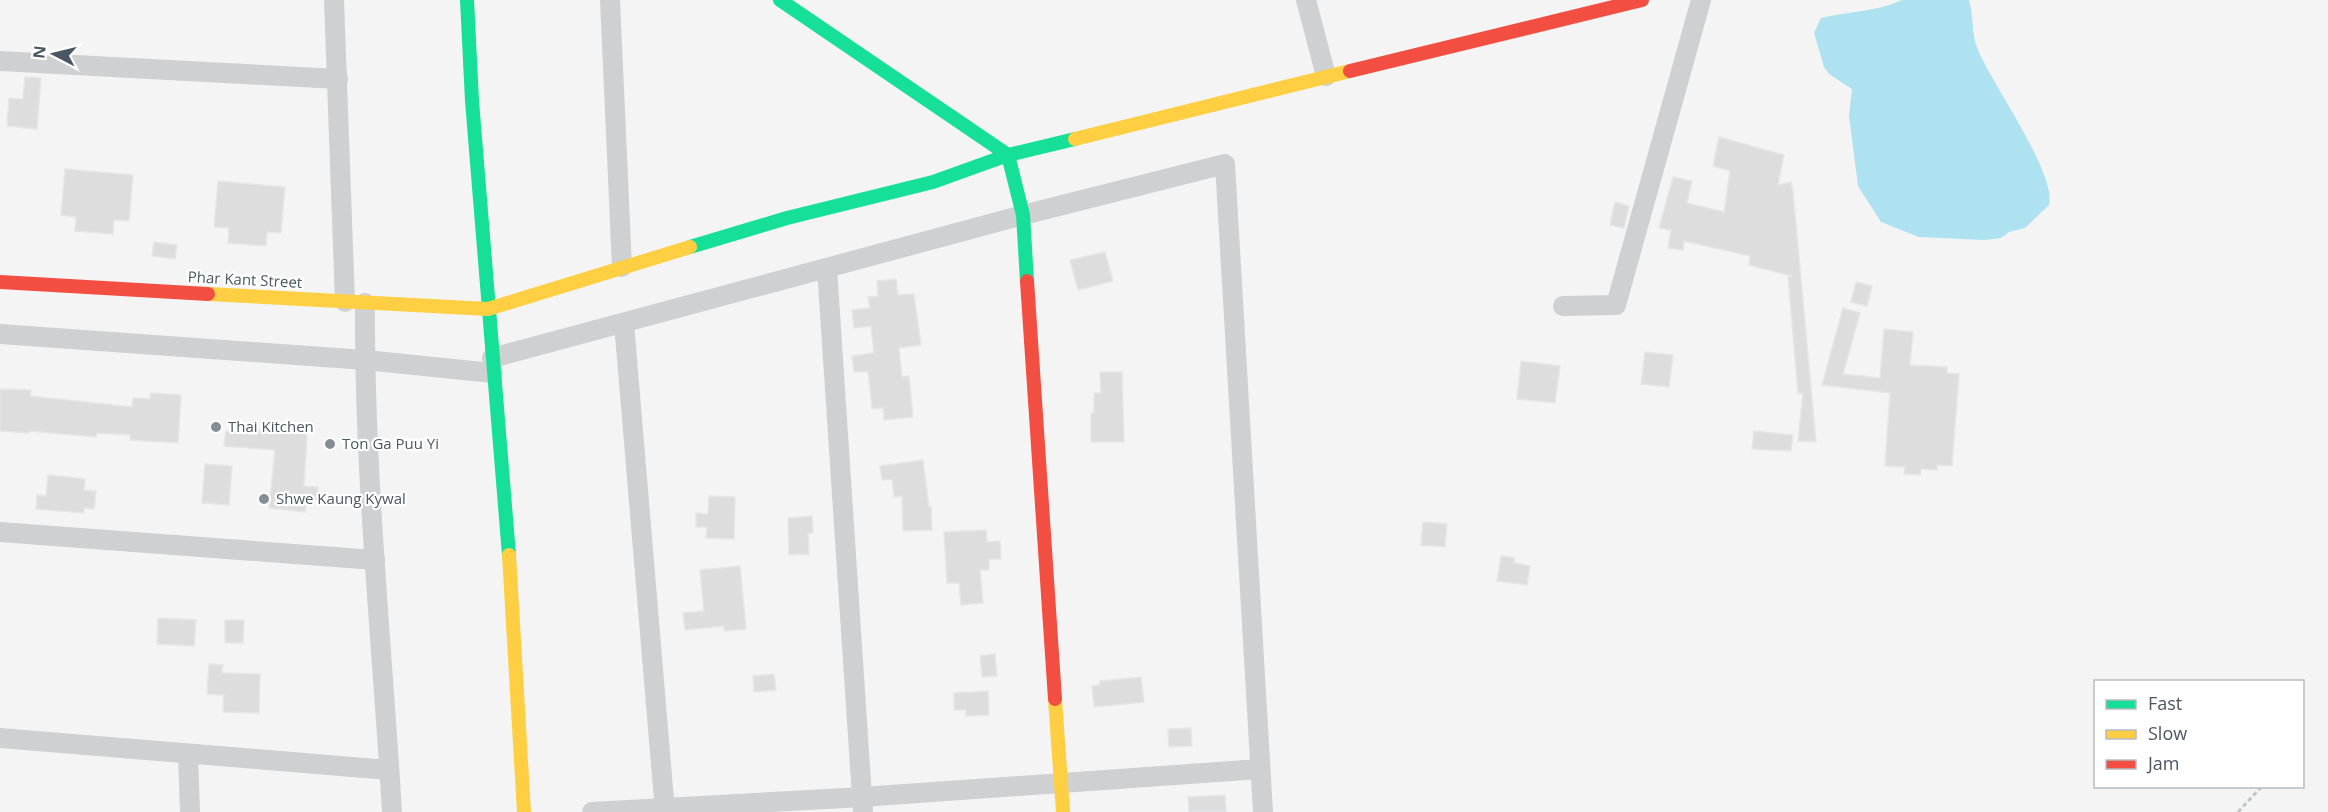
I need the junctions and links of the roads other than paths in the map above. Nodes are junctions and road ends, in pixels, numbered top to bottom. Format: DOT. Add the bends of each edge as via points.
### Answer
graph roads {
  1 [pos="334,0"];
  2 [pos="467,0"];
  3 [pos="610,0"];
  4 [pos="780,0"];
  5 [pos="1306,0"];
  6 [pos="1642,0"];
  7 [pos="1701,0"];
  8 [pos="0,61"];
  9 [pos="1326,76"];
  10 [pos="338,79"];
  11 [pos="1008,155"];
  12 [pos="1023,214"];
  13 [pos="622,267"];
  14 [pos="827,268"];
  15 [pos="0,282"];
  16 [pos="345,302"];
  17 [pos="365,303"];
  18 [pos="1563,306"];
  19 [pos="488,309"];
  20 [pos="624,324"];
  21 [pos="0,334"];
  22 [pos="365,360"];
  23 [pos="492,365"];
  24 [pos="0,532"];
  25 [pos="375,560"];
  26 [pos="0,738"];
  27 [pos="188,754"];
  28 [pos="1260,768"];
  29 [pos="389,770"];
  30 [pos="1061,781"];
  31 [pos="863,804"];
  32 [pos="664,811"];
  33 [pos="190,812"];
  34 [pos="392,812"];
  35 [pos="524,812"];
  36 [pos="592,812"];
  37 [pos="1063,812"];
  38 [pos="1263,812"];
  1 -- 10 [label="street"];
  2 -- 19 [label="street"];
  3 -- 13 [label="street"];
  4 -- 11 [label="street"];
  5 -- 9 [label="street"];
  6 -- 9 [label="street"];
  7 -- 18 [label="street" via="1616,305"];
  8 -- 10 [label="street"];
  9 -- 11 [label="street"];
  10 -- 16 [label="street"];
  11 -- 12 [label="street"];
  11 -- 13 [label="street" via="933,182 787,218"];
  12 -- 14 [label="street"];
  12 -- 28 [label="street" via="1225,164"];
  12 -- 30 [label="street"];
  13 -- 19 [label="street"];
  14 -- 20 [label="street"];
  14 -- 31 [label="street"];
  15 -- 16 [label="street, Phar Kant Street"];
  16 -- 17 [label="street, Phar Kant Street"];
  17 -- 19 [label="street, Phar Kant Street"];
  17 -- 22 [label="street"];
  19 -- 23 [label="street"];
  20 -- 23 [label="street"];
  20 -- 32 [label="street"];
  21 -- 22 [label="street"];
  22 -- 23 [label="street"];
  22 -- 25 [label="street"];
  23 -- 35 [label="street" via="507,522"];
  24 -- 25 [label="street"];
  25 -- 29 [label="street"];
  26 -- 27 [label="street"];
  27 -- 29 [label="street"];
  27 -- 33 [label="street"];
  28 -- 30 [label="street"];
  28 -- 38 [label="street"];
  29 -- 34 [label="street"];
  30 -- 31 [label="street"];
  30 -- 37 [label="street"];
  31 -- 32 [label="street"];
  32 -- 36 [label="street"];
}
